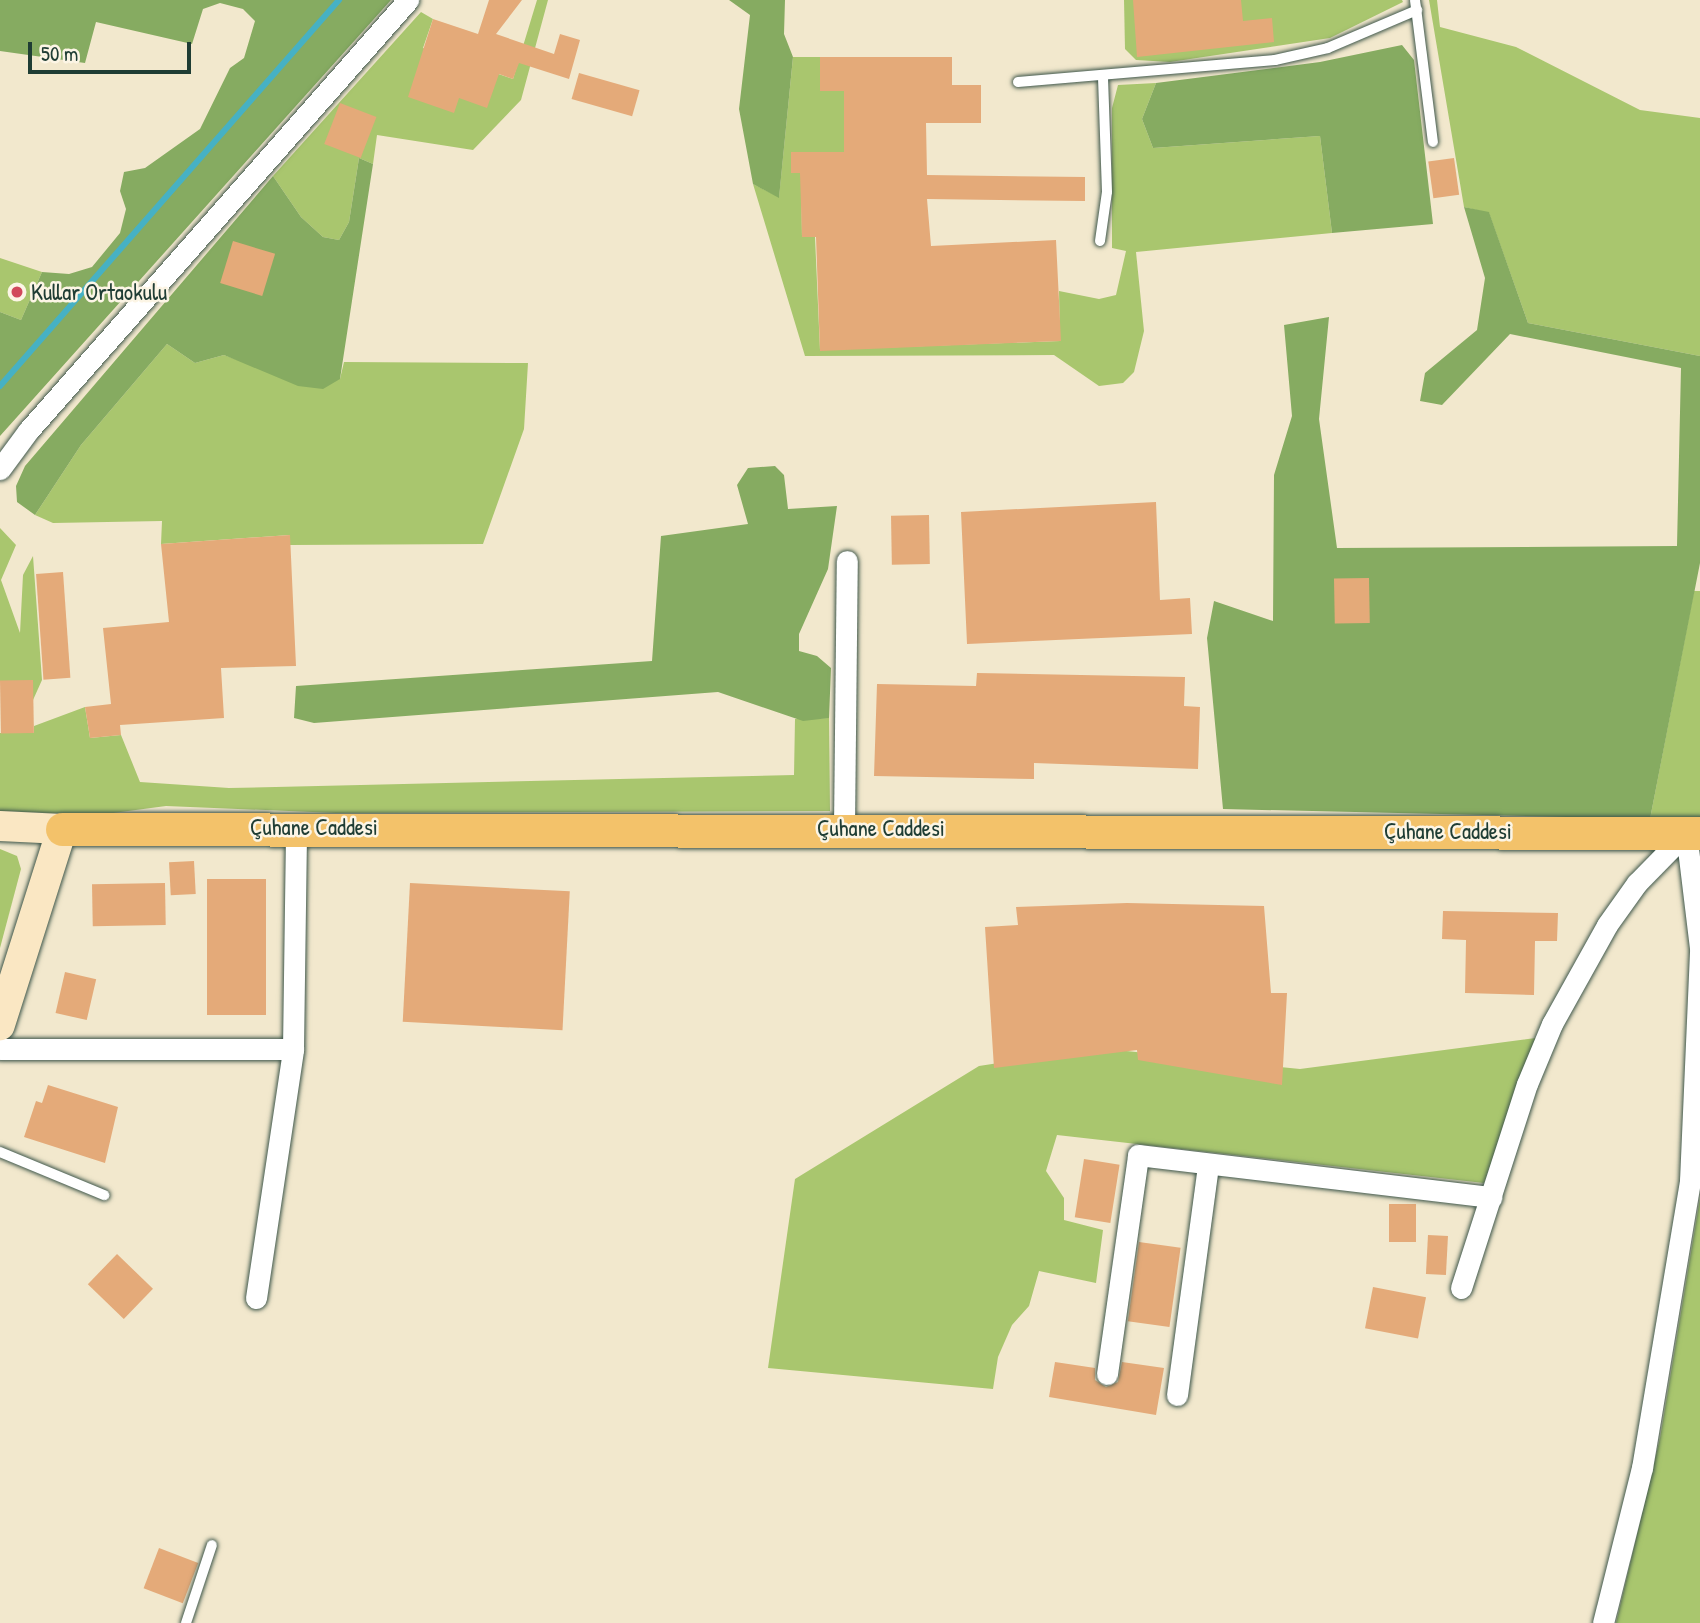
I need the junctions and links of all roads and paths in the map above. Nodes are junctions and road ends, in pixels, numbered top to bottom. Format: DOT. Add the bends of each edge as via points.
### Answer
graph roads {
  1 [pos="408,0"];
  2 [pos="1416,5"];
  3 [pos="1103,77"];
  4 [pos="1018,82"];
  5 [pos="1433,142"];
  6 [pos="1100,241"];
  7 [pos="0,469"];
  8 [pos="848,561"];
  9 [pos="0,826"];
  10 [pos="296,826"];
  11 [pos="844,828"];
  12 [pos="62,829"];
  13 [pos="1693,833"];
  14 [pos="0,1026"];
  15 [pos="0,1049"];
  16 [pos="293,1049"];
  17 [pos="0,1152"];
  18 [pos="1208,1165"];
  19 [pos="104,1195"];
  20 [pos="1492,1197"];
  21 [pos="1461,1288"];
  22 [pos="256,1298"];
  23 [pos="1107,1374"];
  24 [pos="1177,1395"];
  25 [pos="212,1545"];
  26 [pos="186,1623"];
  27 [pos="1603,1623"];
  1 -- 7 [label="street" via="55,400"];
  2 -- 3 [label="lane" via="1328,48 1275,61"];
  2 -- 5 [label="lane"];
  3 -- 4 [label="lane"];
  3 -- 6 [label="lane" via="1107,192"];
  8 -- 11 [label="street"];
  9 -- 12 [label="main road"];
  10 -- 11 [label="main road, Çuhane Caddesi"];
  10 -- 12 [label="main road, Çuhane Caddesi"];
  10 -- 16 [label="street"];
  11 -- 13 [label="main road, Çuhane Caddesi"];
  12 -- 14 [label="main road"];
  13 -- 20 [label="street" via="1637,883 1607,925 1552,1024 1527,1084"];
  13 -- 27 [label="street" via="1700,948 1690,1181 1642,1468"];
  15 -- 16 [label="street"];
  16 -- 22 [label="street"];
  17 -- 19 [label="lane"];
  18 -- 20 [label="street"];
  18 -- 23 [label="street" via="1138,1155"];
  18 -- 24 [label="street"];
  20 -- 21 [label="street"];
  25 -- 26 [label="lane"];
}
